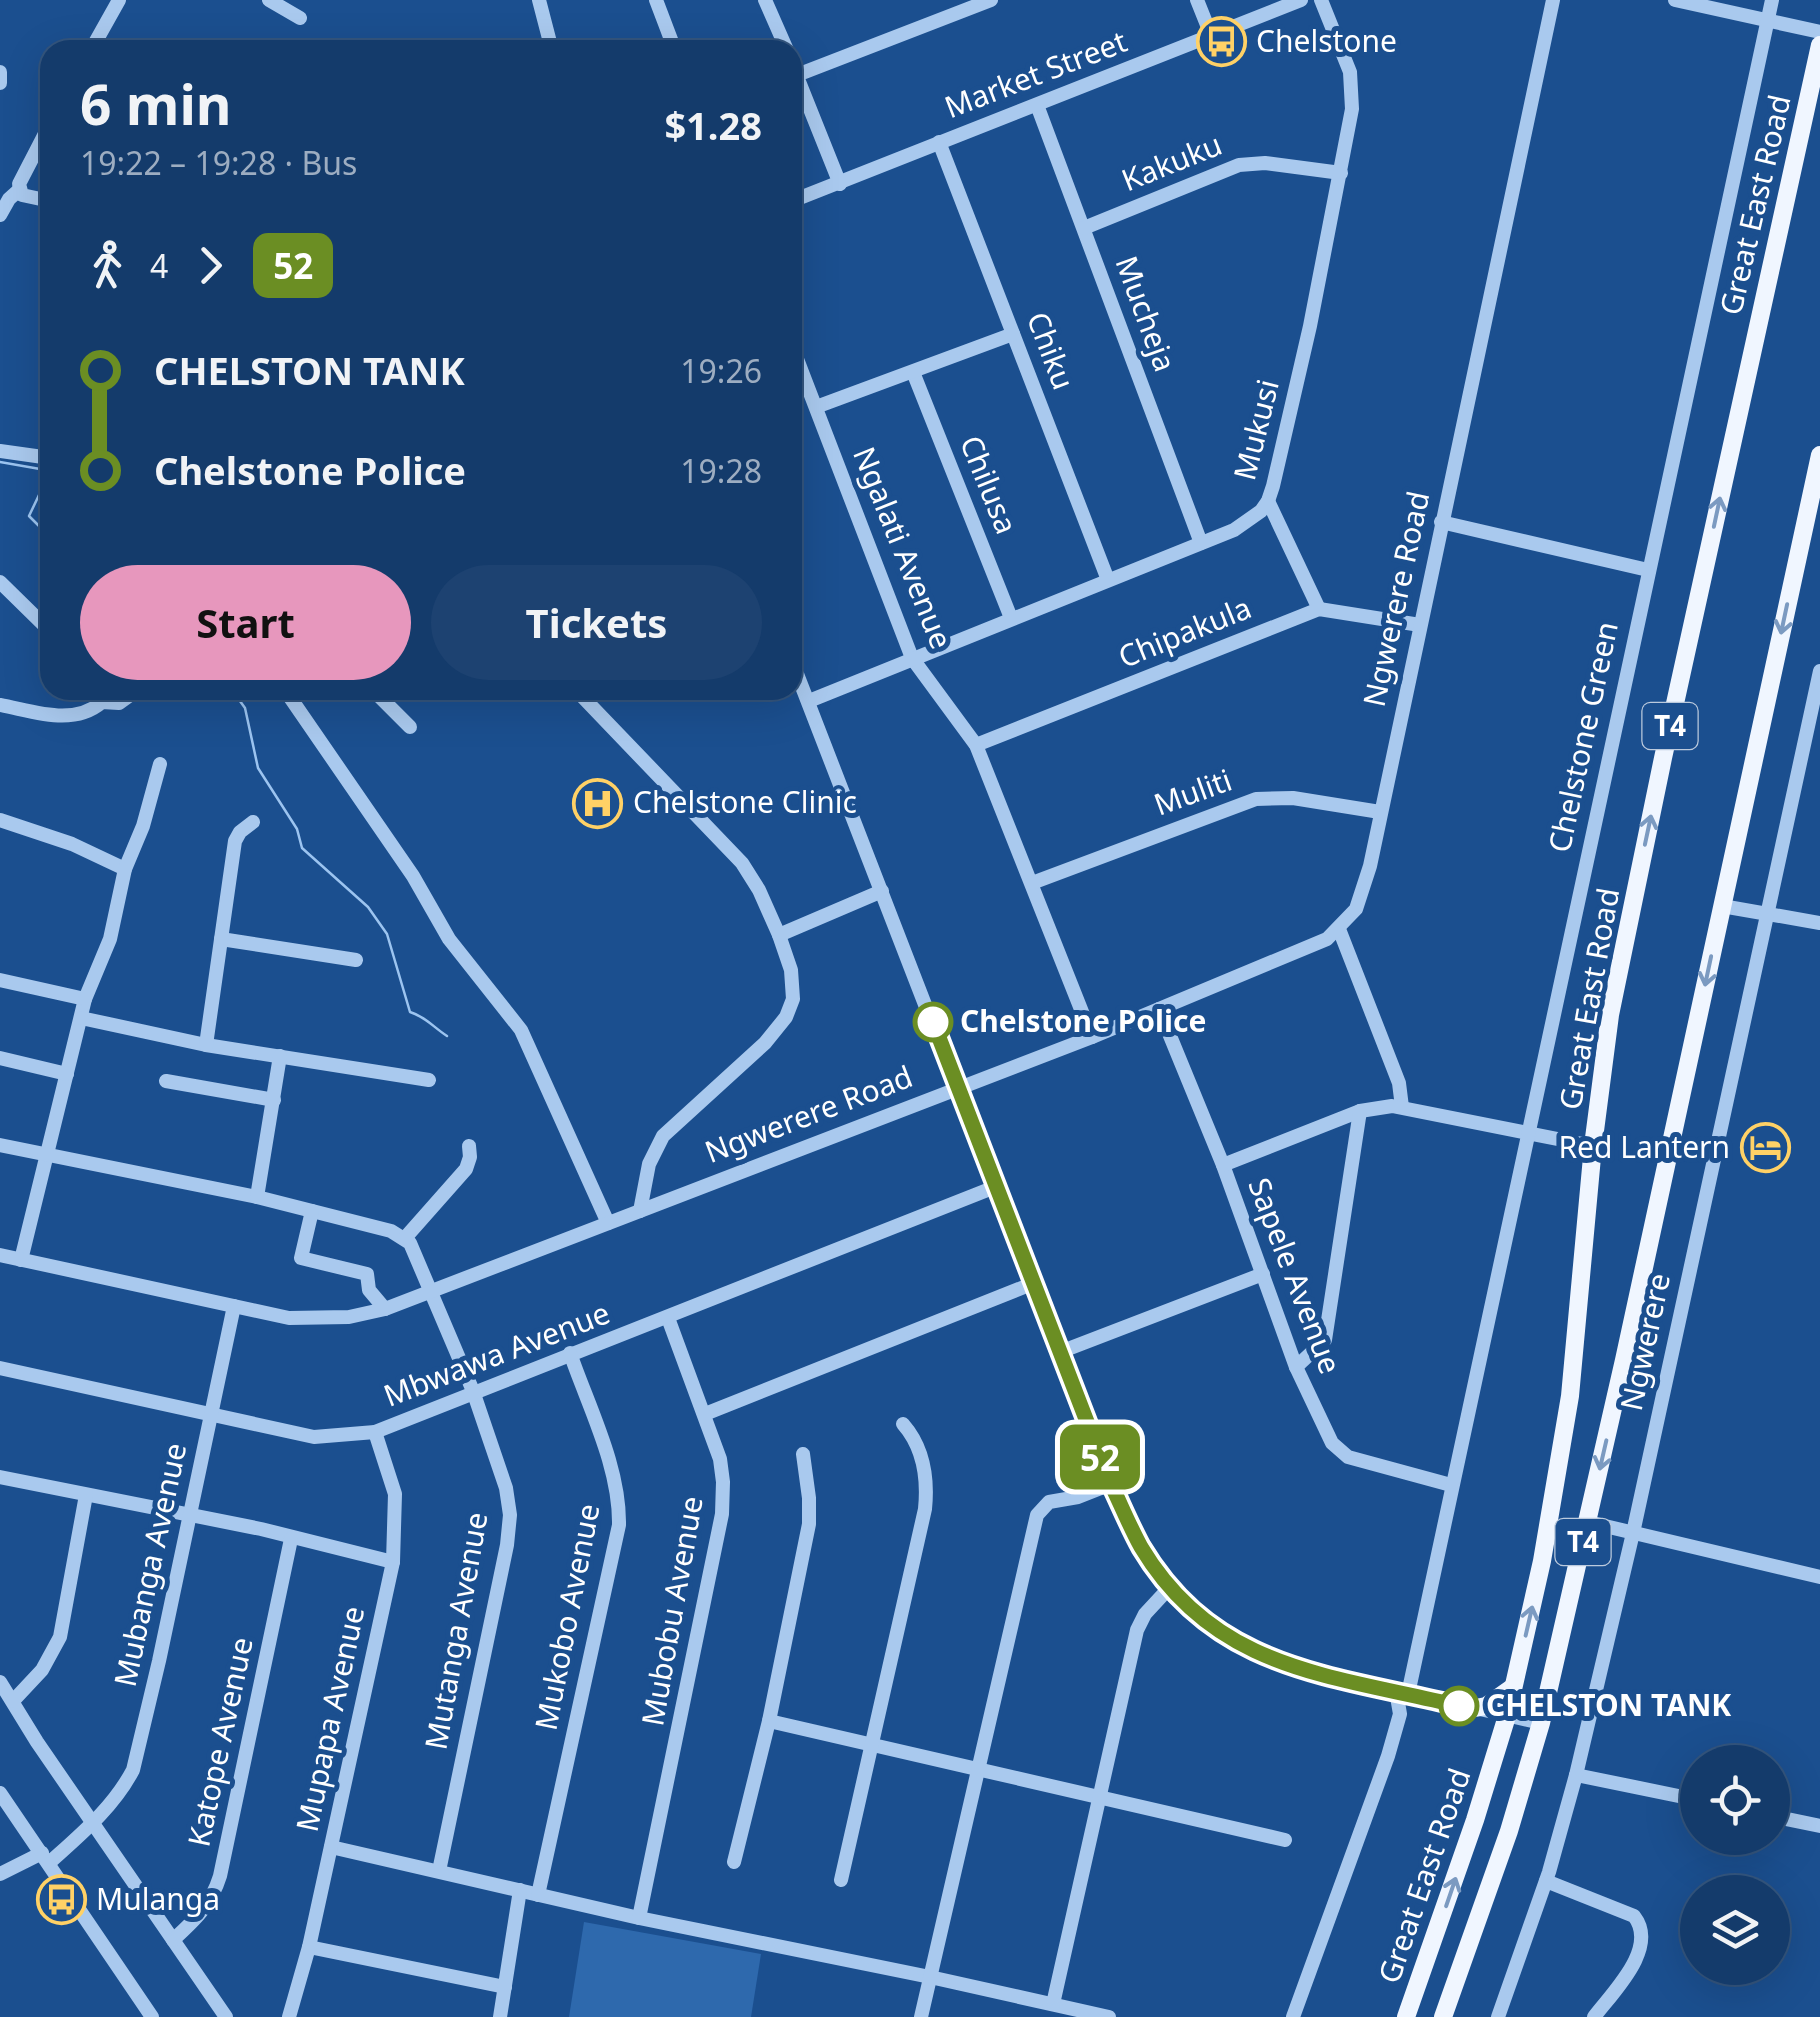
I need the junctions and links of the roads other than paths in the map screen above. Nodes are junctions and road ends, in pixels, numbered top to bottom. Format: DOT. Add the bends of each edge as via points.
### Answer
graph roads {
  1 [pos="119,0"];
  2 [pos="268,0"];
  3 [pos="540,0"];
  4 [pos="656,0"];
  5 [pos="766,0"];
  6 [pos="990,0"];
  7 [pos="1197,0"];
  8 [pos="1301,0"];
  9 [pos="1321,0"];
  10 [pos="1553,0"];
  11 [pos="1675,0"];
  12 [pos="1772,0"];
  13 [pos="300,18"];
  14 [pos="1768,20"];
  15 [pos="1820,32"];
  16 [pos="1211,35"];
  17 [pos="97,40"];
  18 [pos="550,40"];
  19 [pos="672,40"];
  20 [pos="783,40"];
  21 [pos="1820,45"];
  22 [pos="802,67"];
  23 [pos="0,72"];
  24 [pos="0,83"];
  25 [pos="802,87"];
  26 [pos="1037,105"];
  27 [pos="40,142"];
  28 [pos="939,142"];
  29 [pos="1341,173"];
  30 [pos="840,184"];
  31 [pos="19,190"];
  32 [pos="802,197"];
  33 [pos="40,200"];
  34 [pos="0,215"];
  35 [pos="1084,228"];
  36 [pos="1013,334"];
  37 [pos="802,371"];
  38 [pos="913,372"];
  39 [pos="816,407"];
  40 [pos="0,452"];
  41 [pos="1820,455"];
  42 [pos="40,457"];
  43 [pos="1268,502"];
  44 [pos="1440,522"];
  45 [pos="1201,543"];
  46 [pos="1648,570"];
  47 [pos="1108,580"];
  48 [pos="0,582"];
  49 [pos="1319,609"];
  50 [pos="1011,618"];
  51 [pos="40,621"];
  52 [pos="1420,625"];
  53 [pos="912,658"];
  54 [pos="1820,672"];
  55 [pos="802,685"];
  56 [pos="98,700"];
  57 [pos="291,700"];
  58 [pos="382,700"];
  59 [pos="586,700"];
  60 [pos="809,702"];
  61 [pos="0,705"];
  62 [pos="410,727"];
  63 [pos="976,745"];
  64 [pos="160,764"];
  65 [pos="1380,812"];
  66 [pos="0,820"];
  67 [pos="253,822"];
  68 [pos="125,869"];
  69 [pos="1032,883"];
  70 [pos="882,891"];
  71 [pos="1722,906"];
  72 [pos="1767,914"];
  73 [pos="1820,922"];
  74 [pos="1338,929"];
  75 [pos="779,935"];
  76 [pos="221,939"];
  77 [pos="356,960"];
  78 [pos="0,980"];
  79 [pos="85,999"];
  80 [pos="1159,1009"];
  81 [pos="81,1018"];
  82 [pos="1092,1037"];
  83 [pos="206,1045"];
  84 [pos="280,1056"];
  85 [pos="0,1058"];
  86 [pos="67,1074"];
  87 [pos="429,1080"];
  88 [pos="166,1081"];
  89 [pos="958,1087"];
  90 [pos="274,1100"];
  91 [pos="1402,1107"];
  92 [pos="1360,1111"];
  93 [pos="1528,1133"];
  94 [pos="0,1146"];
  95 [pos="468,1146"];
  96 [pos="1593,1146"];
  97 [pos="48,1157"];
  98 [pos="1223,1165"];
  99 [pos="995,1187"];
  100 [pos="256,1197"];
  101 [pos="312,1211"];
  102 [pos="640,1211"];
  103 [pos="608,1223"];
  104 [pos="405,1238"];
  105 [pos="0,1255"];
  106 [pos="21,1260"];
  107 [pos="1263,1274"];
  108 [pos="1034,1282"];
  109 [pos="433,1292"];
  110 [pos="234,1306"];
  111 [pos="385,1310"];
  112 [pos="668,1318"];
  113 [pos="1060,1352"];
  114 [pos="570,1353"];
  115 [pos="1296,1367"];
  116 [pos="0,1368"];
  117 [pos="473,1392"];
  118 [pos="705,1414"];
  119 [pos="211,1416"];
  120 [pos="903,1424"];
  121 [pos="376,1432"];
  122 [pos="803,1454"];
  123 [pos="0,1477"];
  124 [pos="1111,1484"];
  125 [pos="1451,1485"];
  126 [pos="86,1496"];
  127 [pos="190,1515"];
  128 [pos="1588,1522"];
  129 [pos="1634,1533"];
  130 [pos="291,1539"];
  131 [pos="393,1562"];
  132 [pos="1820,1577"];
  133 [pos="1170,1588"];
  134 [pos="0,1682"];
  135 [pos="1514,1687"];
  136 [pos="1402,1692"];
  137 [pos="12,1700"];
  138 [pos="1470,1709"];
  139 [pos="1507,1716"];
  140 [pos="769,1722"];
  141 [pos="1541,1724"];
  142 [pos="873,1745"];
  143 [pos="1498,1746"];
  144 [pos="978,1769"];
  145 [pos="1576,1775"];
  146 [pos="0,1793"];
  147 [pos="1102,1796"];
  148 [pos="1680,1796"];
  149 [pos="1790,1820"];
  150 [pos="94,1823"];
  151 [pos="1820,1826"];
  152 [pos="1285,1840"];
  153 [pos="332,1847"];
  154 [pos="45,1858"];
  155 [pos="734,1862"];
  156 [pos="439,1871"];
  157 [pos="0,1874"];
  158 [pos="841,1880"];
  159 [pos="1546,1881"];
  160 [pos="520,1890"];
  161 [pos="538,1895"];
  162 [pos="639,1918"];
  163 [pos="173,1940"];
  164 [pos="310,1947"];
  165 [pos="930,1977"];
  166 [pos="505,1987"];
  167 [pos="1053,2004"];
  168 [pos="1446,2015"];
  169 [pos="152,2017"];
  170 [pos="226,2017"];
  171 [pos="289,2017"];
  172 [pos="500,2017"];
  173 [pos="921,2017"];
  174 [pos="1108,2017"];
  175 [pos="1293,2017"];
  176 [pos="1406,2017"];
  177 [pos="1498,2017"];
  178 [pos="1594,2017"];
  1 -- 17 [label="street"];
  2 -- 13 [label="street"];
  3 -- 18 [label="street"];
  4 -- 19 [label="street"];
  5 -- 20 [label="street"];
  6 -- 22 [label="street"];
  7 -- 16 [label="street"];
  8 -- 16 [label="street, Market Street"];
  9 -- 29 [label="street, Mukusi" via="1350,72 1352,109"];
  10 -- 44 [label="street, Ngwerere Road"];
  11 -- 14 [label="street"];
  12 -- 14 [label="street, Chelstone Green"];
  14 -- 15 [label="street"];
  14 -- 46 [label="street, Chelstone Green"];
  16 -- 26 [label="street, Market Street"];
  96 -- 21 [label="main road, Great East Road / T4, one-way" via="1610,1015"];
  23 -- 24 [label="street"];
  25 -- 30 [label="street"];
  26 -- 28 [label="street, Market Street"];
  26 -- 35 [label="street, Mucheja"];
  27 -- 31 [label="street"];
  28 -- 30 [label="street, Market Street"];
  28 -- 36 [label="street, Chiku"];
  29 -- 35 [label="street, Kakuku" via="1253,162"];
  29 -- 43 [label="street, Mukusi"];
  30 -- 32 [label="street, Market Street"];
  31 -- 33 [label="street"];
  31 -- 34 [label="street"];
  35 -- 45 [label="street, Mucheja"];
  36 -- 38 [label="street"];
  36 -- 47 [label="street, Chiku"];
  37 -- 39 [label="street, Ngalati Avenue"];
  38 -- 39 [label="street"];
  38 -- 50 [label="street, Chilusa"];
  39 -- 53 [label="street, Ngalati Avenue"];
  40 -- 42 [label="street"];
  41 -- 71 [label="main road, Great East Road / T4, one-way"];
  43 -- 45 [label="street, Mukusi" via="1234,530"];
  43 -- 49 [label="street"];
  44 -- 46 [label="street"];
  44 -- 52 [label="street, Ngwerere Road"];
  45 -- 47 [label="street, Mukusi"];
  46 -- 93 [label="street, Chelstone Green"];
  47 -- 50 [label="street, Mukusi"];
  48 -- 51 [label="street"];
  49 -- 52 [label="street"];
  49 -- 63 [label="street, Chipakula"];
  50 -- 53 [label="street, Mukusi"];
  52 -- 65 [label="street, Ngwerere Road"];
  53 -- 60 [label="street, Mukusi"];
  53 -- 63 [label="street, Ngalati Avenue"];
  54 -- 72 [label="street, Ngwerere"];
  55 -- 60 [label="street"];
  56 -- 61 [label="street" via="94,710 72,717"];
  57 -- 103 [label="street" via="413,876 449,940 521,1030"];
  58 -- 62 [label="street"];
  59 -- 75 [label="street" via="734,852"];
  60 -- 70 [label="street"];
  63 -- 69 [label="street, Ngalati Avenue"];
  64 -- 68 [label="street"];
  65 -- 69 [label="street, Muliti" via="1293,798 1256,800"];
  65 -- 74 [label="street, Ngwerere Road" via="1362,895"];
  66 -- 68 [label="street"];
  67 -- 76 [label="street" via="235,841"];
  68 -- 79 [label="street" via="110,939"];
  69 -- 82 [label="street, Ngalati Avenue"];
  70 -- 75 [label="street"];
  70 -- 89 [label="street"];
  71 -- 72 [label="street"];
  71 -- 128 [label="main road, Great East Road / T4, one-way"];
  72 -- 73 [label="street"];
  72 -- 129 [label="street, Ngwerere"];
  74 -- 80 [label="street, Ngwerere Road"];
  74 -- 91 [label="street"];
  75 -- 102 [label="street" via="793,986 786,1017 662,1136"];
  76 -- 77 [label="street"];
  76 -- 83 [label="street"];
  78 -- 79 [label="street"];
  79 -- 81 [label="street"];
  80 -- 82 [label="street, Ngwerere Road"];
  80 -- 98 [label="street, Sapele Avenue"];
  81 -- 83 [label="street"];
  81 -- 86 [label="street"];
  82 -- 89 [label="street, Ngwerere Road"];
  83 -- 84 [label="street"];
  84 -- 87 [label="street"];
  84 -- 90 [label="street"];
  85 -- 86 [label="street"];
  86 -- 97 [label="street"];
  88 -- 90 [label="street"];
  89 -- 99 [label="street"];
  89 -- 102 [label="street, Ngwerere Road"];
  90 -- 100 [label="street"];
  91 -- 92 [label="street"];
  91 -- 93 [label="street"];
  92 -- 98 [label="street"];
  92 -- 115 [label="street" via="1325,1340"];
  93 -- 96 [label="street"];
  93 -- 125 [label="street, Chelstone Green"];
  94 -- 97 [label="street"];
  95 -- 104 [label="street" via="466,1169"];
  135 -- 96 [label="main road, Great East Road / T4, one-way" via="1562,1452"];
  97 -- 100 [label="street"];
  97 -- 106 [label="street"];
  98 -- 107 [label="street, Sapele Avenue"];
  99 -- 108 [label="street"];
  99 -- 112 [label="street, Mbwawa Avenue"];
  100 -- 101 [label="street"];
  101 -- 104 [label="street"];
  101 -- 111 [label="street" via="301,1258 367,1274 369,1290"];
  102 -- 103 [label="street, Ngwerere Road"];
  103 -- 109 [label="street, Ngwerere Road"];
  104 -- 109 [label="street, Mutanga Avenue"];
  105 -- 106 [label="street, Ngwerere Road"];
  106 -- 110 [label="street, Ngwerere Road"];
  107 -- 113 [label="street"];
  107 -- 115 [label="street, Sapele Avenue"];
  108 -- 113 [label="street"];
  108 -- 118 [label="street"];
  109 -- 111 [label="street, Ngwerere Road"];
  109 -- 117 [label="street, Mutanga Avenue"];
  110 -- 111 [label="street, Ngwerere Road" via="315,1320"];
  110 -- 119 [label="street, Mubanga Avenue"];
  112 -- 114 [label="street, Mbwawa Avenue"];
  112 -- 118 [label="street, Mubobu Avenue"];
  113 -- 124 [label="street"];
  114 -- 117 [label="street, Mbwawa Avenue"];
  114 -- 161 [label="street, Mukobo Avenue" via="620,1499 619,1525"];
  115 -- 125 [label="street, Sapele Avenue" via="1342,1455"];
  116 -- 119 [label="street, Mbwawa Avenue"];
  117 -- 121 [label="street, Mbwawa Avenue"];
  117 -- 156 [label="street, Mutanga Avenue" via="510,1515"];
  118 -- 162 [label="street, Mubobu Avenue" via="724,1482 722,1514"];
  119 -- 121 [label="street, Mbwawa Avenue" via="314,1437"];
  119 -- 127 [label="street, Mubanga Avenue"];
  120 -- 142 [label="street" via="925,1471 925,1509"];
  121 -- 131 [label="street, Mupapa Avenue" via="395,1494"];
  122 -- 140 [label="street" via="808,1524"];
  123 -- 126 [label="street"];
  124 -- 133 [label="street" via="1140,1546"];
  124 -- 144 [label="street" via="1050,1502 1036,1515"];
  125 -- 136 [label="street, Chelstone Green"];
  126 -- 127 [label="street"];
  126 -- 137 [label="street" via="60,1636 42,1670"];
  127 -- 130 [label="street"];
  127 -- 150 [label="street, Mubanga Avenue" via="139,1752 125,1786"];
  128 -- 129 [label="street"];
  128 -- 141 [label="main road, Great East Road / T4"];
  129 -- 132 [label="street"];
  129 -- 145 [label="street, Ngwerere"];
  130 -- 131 [label="street"];
  130 -- 163 [label="street, Katope Avenue" via="214,1898"];
  131 -- 153 [label="street, Mupapa Avenue"];
  133 -- 136 [label="street" via="1250,1651"];
  133 -- 147 [label="street" via="1137,1630"];
  134 -- 137 [label="street"];
  135 -- 138 [label="main road"];
  135 -- 139 [label="main road, Great East Road / T4"];
  136 -- 138 [label="street"];
  136 -- 175 [label="street, Chelstone Green" via="1392,1742"];
  137 -- 150 [label="street"];
  138 -- 139 [label="street"];
  138 -- 143 [label="main road" via="1494,1730"];
  139 -- 141 [label="street"];
  139 -- 143 [label="main road, Great East Road / T4"];
  140 -- 142 [label="street"];
  140 -- 155 [label="street"];
  141 -- 168 [label="main road, Great East Road / T4"];
  142 -- 144 [label="street"];
  142 -- 158 [label="street"];
  176 -- 143 [label="main road, Great East Road / T4, one-way"];
  144 -- 147 [label="street"];
  144 -- 165 [label="street"];
  145 -- 148 [label="street"];
  145 -- 159 [label="street, Ngwerere"];
  146 -- 154 [label="street"];
  147 -- 152 [label="street"];
  147 -- 167 [label="street"];
  149 -- 151 [label="street"];
  150 -- 154 [label="street, Mubanga Avenue"];
  150 -- 163 [label="street"];
  153 -- 156 [label="street"];
  153 -- 164 [label="street, Mupapa Avenue"];
  154 -- 157 [label="street, Mubanga Avenue"];
  154 -- 169 [label="street"];
  156 -- 160 [label="street"];
  159 -- 177 [label="street, Ngwerere"];
  159 -- 178 [label="street" via="1640,1924 1639,1951"];
  160 -- 161 [label="street"];
  160 -- 166 [label="street"];
  161 -- 162 [label="street"];
  162 -- 165 [label="street"];
  163 -- 170 [label="street"];
  164 -- 166 [label="street"];
  164 -- 171 [label="street, Mupapa Avenue"];
  165 -- 167 [label="street"];
  165 -- 173 [label="street"];
  166 -- 172 [label="street"];
  167 -- 174 [label="street"];
}
